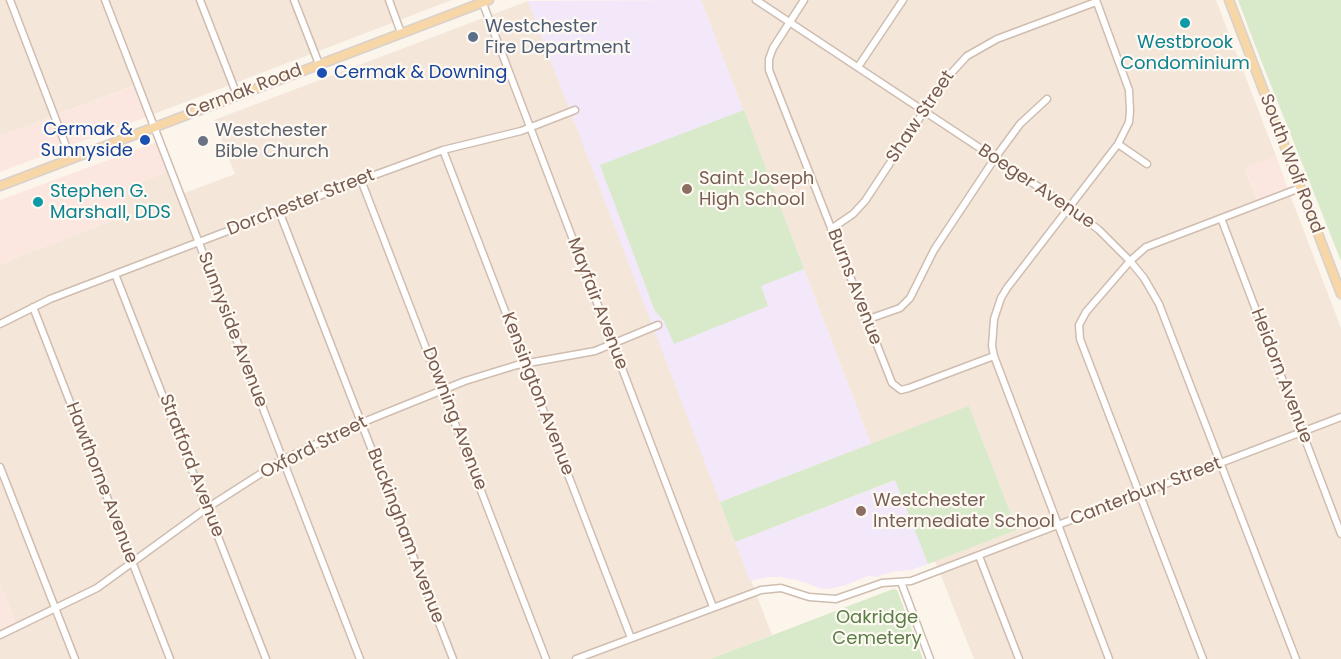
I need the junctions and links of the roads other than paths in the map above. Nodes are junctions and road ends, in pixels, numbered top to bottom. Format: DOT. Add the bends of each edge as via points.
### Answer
graph roads {
  1 [pos="10,0"];
  2 [pos="105,0"];
  3 [pos="200,0"];
  4 [pos="294,0"];
  5 [pos="389,0"];
  6 [pos="756,0"];
  7 [pos="804,0"];
  8 [pos="903,0"];
  9 [pos="1229,0"];
  10 [pos="484,1"];
  11 [pos="1096,1"];
  12 [pos="789,23"];
  13 [pos="401,33"];
  14 [pos="319,64"];
  15 [pos="858,67"];
  16 [pos="237,95"];
  17 [pos="1047,99"];
  18 [pos="575,110"];
  19 [pos="924,112"];
  20 [pos="154,127"];
  21 [pos="529,128"];
  22 [pos="1118,144"];
  23 [pos="443,150"];
  24 [pos="994,158"];
  25 [pos="71,159"];
  26 [pos="1147,164"];
  27 [pos="361,180"];
  28 [pos="0,186"];
  29 [pos="1300,188"];
  30 [pos="1070,207"];
  31 [pos="279,211"];
  32 [pos="1221,218"];
  33 [pos="831,229"];
  34 [pos="197,242"];
  35 [pos="1130,261"];
  36 [pos="115,274"];
  37 [pos="1341,294"];
  38 [pos="33,307"];
  39 [pos="866,320"];
  40 [pos="0,324"];
  41 [pos="658,326"];
  42 [pos="612,343"];
  43 [pos="993,356"];
  44 [pos="525,364"];
  45 [pos="443,390"];
  46 [pos="1341,417"];
  47 [pos="362,423"];
  48 [pos="1302,432"];
  49 [pos="282,460"];
  50 [pos="1221,464"];
  51 [pos="0,467"];
  52 [pos="1140,494"];
  53 [pos="207,508"];
  54 [pos="1058,525"];
  55 [pos="1341,534"];
  56 [pos="979,556"];
  57 [pos="132,563"];
  58 [pos="901,582"];
  59 [pos="713,607"];
  60 [pos="55,610"];
  61 [pos="0,635"];
  62 [pos="631,638"];
  63 [pos="75,659"];
  64 [pos="170,659"];
  65 [pos="266,659"];
  66 [pos="360,659"];
  67 [pos="453,659"];
  68 [pos="546,659"];
  69 [pos="576,659"];
  70 [pos="930,659"];
  71 [pos="1019,659"];
  72 [pos="1109,659"];
  73 [pos="1203,659"];
  74 [pos="1296,659"];
  1 -- 25 [label="street"];
  2 -- 20 [label="street, Sunnyside Avenue"];
  3 -- 16 [label="street"];
  4 -- 14 [label="street"];
  5 -- 13 [label="street"];
  6 -- 12 [label="street, Boeger Avenue"];
  7 -- 12 [label="street, Burns Avenue"];
  8 -- 15 [label="street"];
  9 -- 29 [label="main road, South Wolf Road"];
  10 -- 13 [label="main road, Cermak Road"];
  10 -- 21 [label="street, Mayfair Avenue"];
  11 -- 19 [label="street, Shaw Street" via="976,49 951,72"];
  11 -- 22 [label="street" via="1129,90 1129,122"];
  12 -- 15 [label="street, Boeger Avenue"];
  12 -- 33 [label="street, Burns Avenue" via="773,48 769,70"];
  13 -- 14 [label="main road, Cermak Road"];
  14 -- 16 [label="main road, Cermak Road"];
  15 -- 19 [label="street, Boeger Avenue"];
  16 -- 20 [label="main road, Cermak Road"];
  17 -- 24 [label="street" via="1020,124"];
  18 -- 21 [label="street, Dorchester Street"];
  19 -- 24 [label="street, Boeger Avenue"];
  19 -- 33 [label="street, Shaw Street" via="865,201"];
  20 -- 25 [label="main road, Cermak Road"];
  20 -- 34 [label="street, Sunnyside Avenue"];
  21 -- 23 [label="street, Dorchester Street"];
  21 -- 42 [label="street, Mayfair Avenue"];
  22 -- 26 [label="street"];
  22 -- 30 [label="street"];
  23 -- 27 [label="street, Dorchester Street"];
  23 -- 44 [label="street, Kensington Avenue"];
  24 -- 30 [label="street, Boeger Avenue"];
  24 -- 39 [label="street" via="934,250 910,298 900,308"];
  25 -- 28 [label="main road, Cermak Road"];
  27 -- 31 [label="street, Dorchester Street"];
  27 -- 45 [label="street, Downing Avenue"];
  29 -- 32 [label="street"];
  29 -- 37 [label="main road, South Wolf Road"];
  30 -- 35 [label="street, Boeger Avenue"];
  30 -- 43 [label="street" via="1001,298 993,326"];
  31 -- 34 [label="street, Dorchester Street"];
  31 -- 47 [label="street, Buckingham Avenue"];
  32 -- 35 [label="street" via="1146,247"];
  32 -- 48 [label="street, Heidorn Avenue"];
  33 -- 39 [label="street, Burns Avenue"];
  34 -- 36 [label="street, Dorchester Street"];
  34 -- 49 [label="street, Sunnyside Avenue"];
  35 -- 50 [label="street, Boeger Avenue" via="1159,304"];
  35 -- 52 [label="street" via="1086,312 1079,331"];
  36 -- 38 [label="street, Dorchester Street"];
  36 -- 53 [label="street, Stratford Avenue"];
  38 -- 40 [label="street, Dorchester Street"];
  38 -- 57 [label="street, Hawthorne Avenue"];
  39 -- 43 [label="street, Burns Avenue" via="892,383 900,390"];
  41 -- 42 [label="street, Oxford Street"];
  42 -- 44 [label="street, Oxford Street" via="595,351"];
  42 -- 59 [label="street, Mayfair Avenue"];
  43 -- 54 [label="street"];
  44 -- 45 [label="street, Oxford Street"];
  44 -- 62 [label="street, Kensington Avenue"];
  45 -- 47 [label="street, Oxford Street"];
  45 -- 68 [label="street, Downing Avenue"];
  46 -- 48 [label="street, Canterbury Street"];
  47 -- 49 [label="street, Oxford Street"];
  47 -- 67 [label="street, Buckingham Avenue"];
  48 -- 50 [label="street, Canterbury Street"];
  48 -- 55 [label="street, Heidorn Avenue"];
  49 -- 53 [label="street, Oxford Street"];
  49 -- 66 [label="street, Sunnyside Avenue"];
  50 -- 52 [label="street, Canterbury Street"];
  50 -- 74 [label="street, Boeger Avenue"];
  51 -- 60 [label="street"];
  52 -- 54 [label="street, Canterbury Street"];
  52 -- 73 [label="street"];
  53 -- 57 [label="street, Oxford Street"];
  53 -- 65 [label="street, Stratford Avenue"];
  54 -- 56 [label="street, Canterbury Street"];
  54 -- 72 [label="street"];
  56 -- 58 [label="street, Canterbury Street"];
  56 -- 71 [label="street"];
  57 -- 60 [label="street, Oxford Street" via="97,588"];
  57 -- 64 [label="street, Hawthorne Avenue"];
  58 -- 59 [label="street, Canterbury Street" via="882,583 827,600 781,588 766,589"];
  58 -- 70 [label="street"];
  59 -- 62 [label="street, Canterbury Street"];
  60 -- 61 [label="street, Oxford Street"];
  60 -- 63 [label="street"];
  62 -- 69 [label="street, Canterbury Street"];
}
